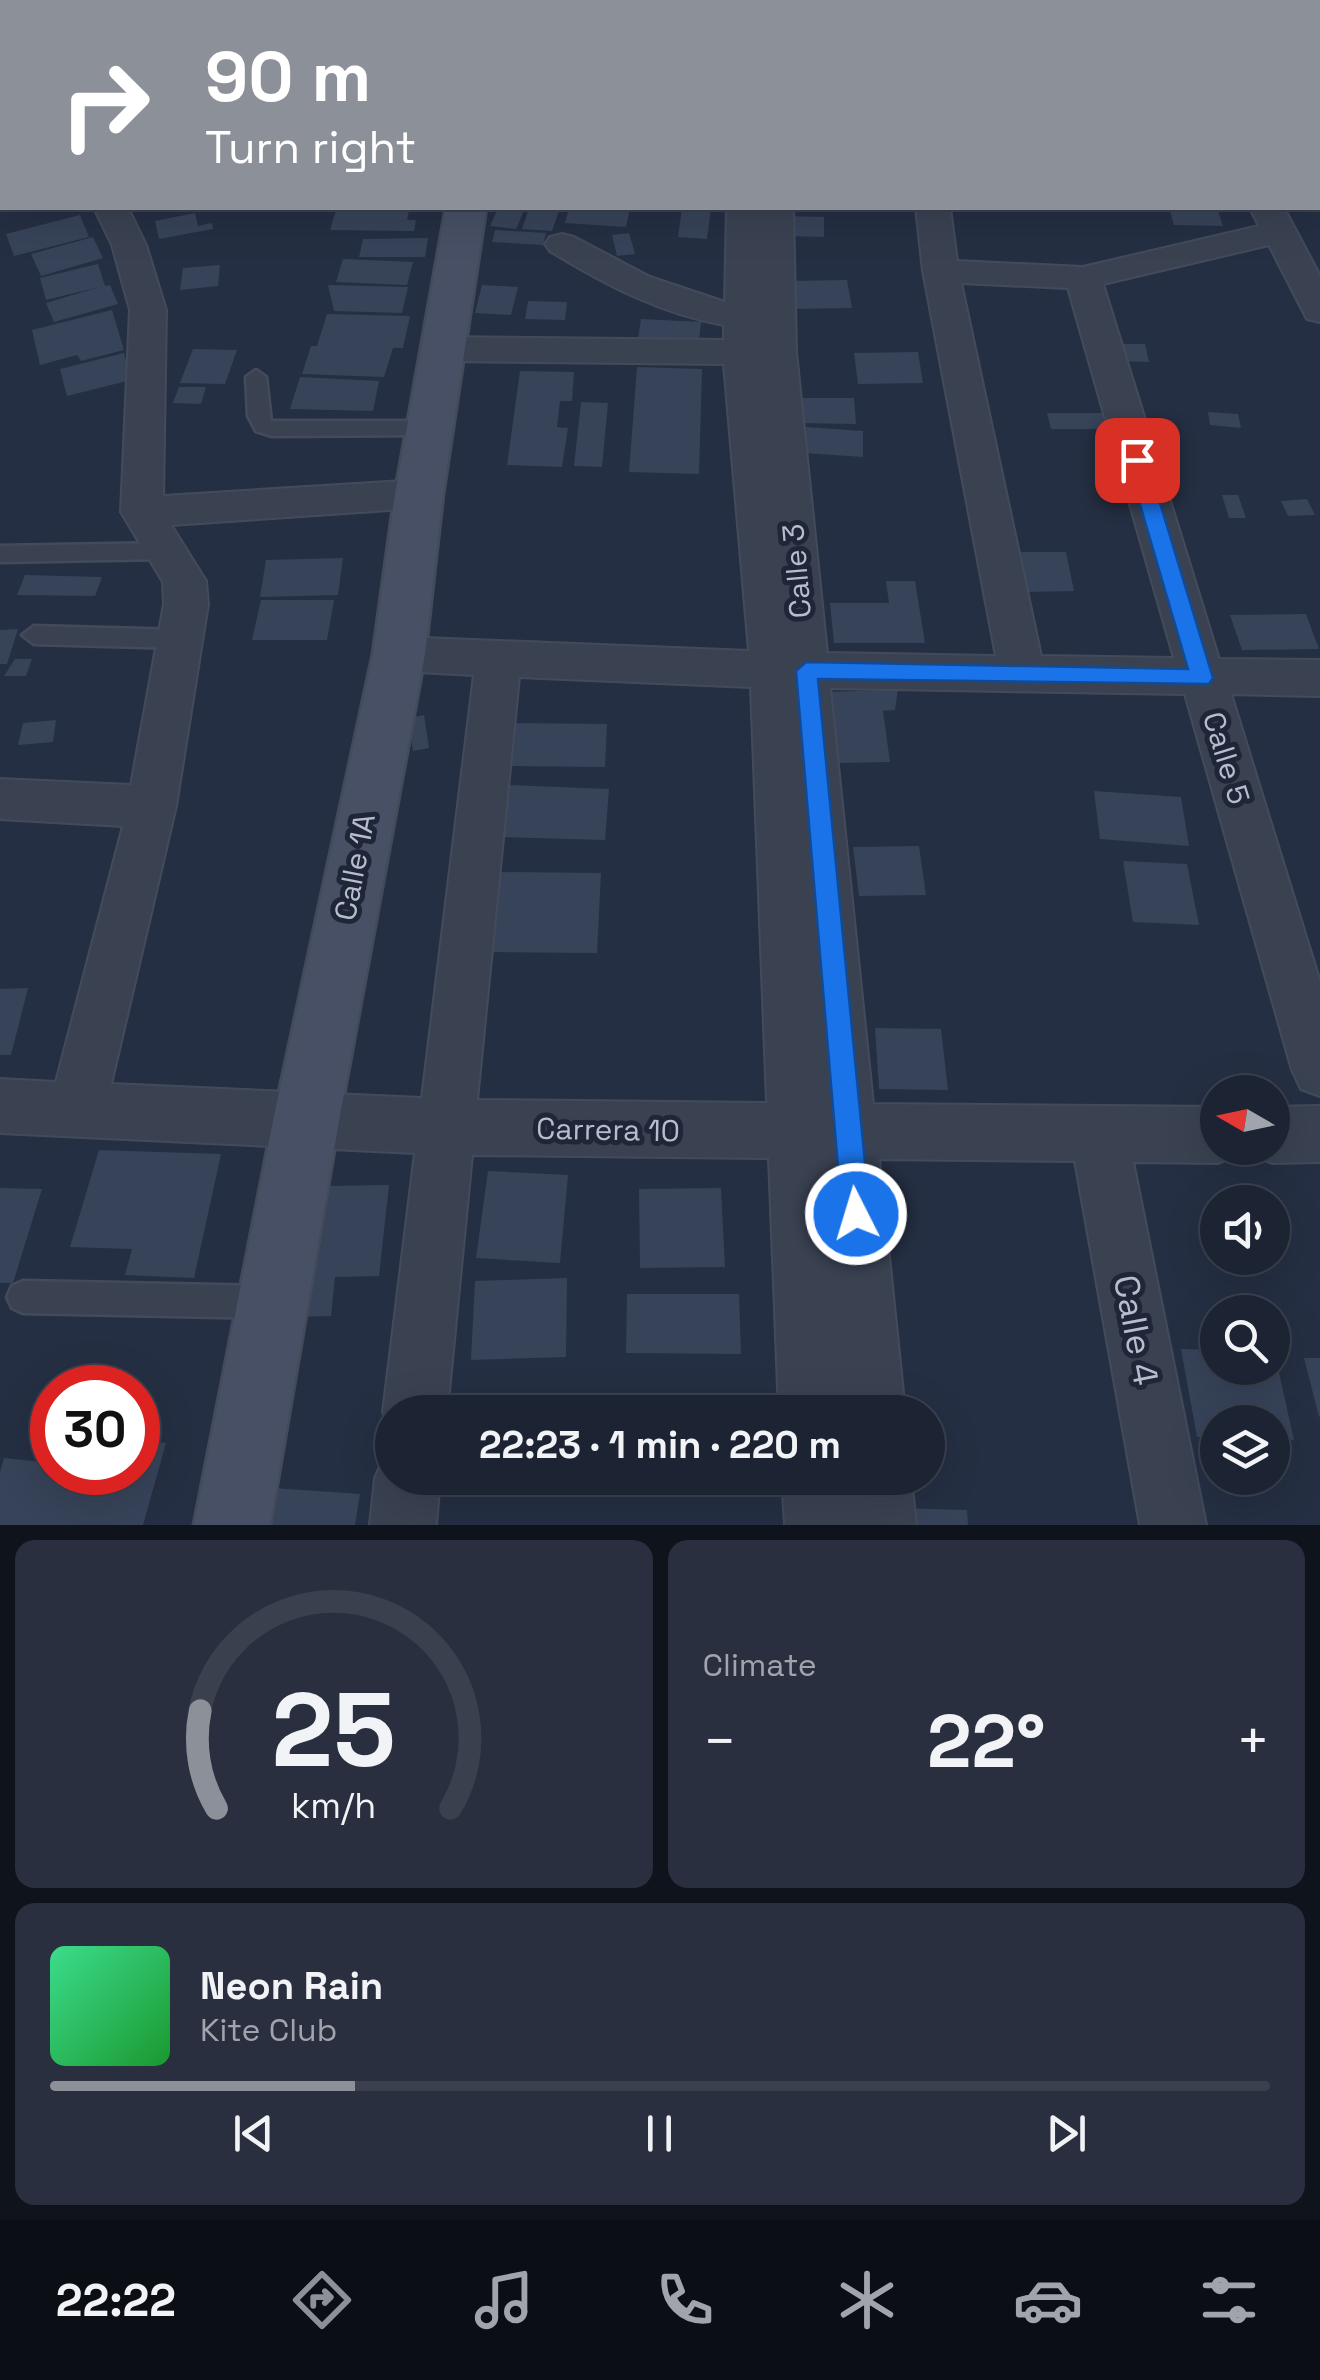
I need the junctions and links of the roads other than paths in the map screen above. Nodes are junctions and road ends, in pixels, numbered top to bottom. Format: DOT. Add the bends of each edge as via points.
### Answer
graph roads {
  1 [pos="112,210"];
  2 [pos="466,210"];
  3 [pos="744,210"];
  4 [pos="776,210"];
  5 [pos="934,210"];
  6 [pos="1274,220"];
  7 [pos="562,244"];
  8 [pos="941,270"];
  9 [pos="1083,278"];
  10 [pos="1320,311"];
  11 [pos="760,335"];
  12 [pos="443,348"];
  13 [pos="256,376"];
  14 [pos="430,428"];
  15 [pos="419,494"];
  16 [pos="142,512"];
  17 [pos="164,551"];
  18 [pos="0,554"];
  19 [pos="34,635"];
  20 [pos="180,639"];
  21 [pos="398,654"];
  22 [pos="498,660"];
  23 [pos="790,671"];
  24 [pos="1022,675"];
  25 [pos="1202,678"];
  26 [pos="1320,678"];
  27 [pos="0,798"];
  28 [pos="152,806"];
  29 [pos="1320,1070"];
  30 [pos="0,1106"];
  31 [pos="77,1109"];
  32 [pos="306,1121"];
  33 [pos="445,1127"];
  34 [pos="822,1134"];
  35 [pos="1320,1134"];
  36 [pos="1200,1135"];
  37 [pos="1290,1135"];
  38 [pos="1099,1136"];
  39 [pos="23,1297"];
  40 [pos="273,1302"];
  41 [pos="417,1395"];
  42 [pos="812,1395"];
  43 [pos="870,1395"];
  44 [pos="406,1495"];
  45 [pos="816,1495"];
  46 [pos="880,1495"];
  47 [pos="232,1525"];
  48 [pos="403,1525"];
  49 [pos="818,1525"];
  50 [pos="883,1525"];
  51 [pos="1173,1525"];
  1 -- 16 [label="street" via="148,310"];
  2 -- 12 [label="street, Calle 1A"];
  3 -- 11 [label="street, Calle 3"];
  4 -- 11 [label="street, Calle 3"];
  5 -- 8 [label="street"];
  6 -- 9 [label="street"];
  6 -- 10 [label="street"];
  7 -- 11 [label="street" via="626,283"];
  8 -- 9 [label="street"];
  8 -- 24 [label="street"];
  9 -- 25 [label="street, Calle 5"];
  11 -- 12 [label="street"];
  11 -- 23 [label="street, Calle 3"];
  12 -- 14 [label="street, Calle 1A"];
  13 -- 14 [label="lane" via="258,416 263,426 279,431"];
  14 -- 15 [label="street, Calle 1A"];
  15 -- 16 [label="street"];
  15 -- 21 [label="street, Calle 1A"];
  16 -- 17 [label="street"];
  17 -- 18 [label="lane"];
  17 -- 20 [label="street" via="184,581"];
  19 -- 20 [label="lane"];
  20 -- 28 [label="street"];
  21 -- 22 [label="street"];
  21 -- 32 [label="street, Calle 1A"];
  22 -- 23 [label="street"];
  22 -- 33 [label="street"];
  23 -- 24 [label="street"];
  23 -- 34 [label="street, Calle 3"];
  24 -- 25 [label="street"];
  25 -- 26 [label="street"];
  25 -- 29 [label="street, Calle 5"];
  27 -- 28 [label="street"];
  28 -- 31 [label="street"];
  30 -- 31 [label="street, Carrera 10"];
  31 -- 32 [label="street, Carrera 10"];
  32 -- 33 [label="street, Carrera 10"];
  32 -- 40 [label="street, Calle 1A"];
  33 -- 34 [label="street, Carrera 10"];
  33 -- 41 [label="street"];
  34 -- 38 [label="street, Carrera 10"];
  34 -- 42 [label="street, Calle 3"];
  34 -- 43 [label="street, Calle 3"];
  35 -- 37 [label="street"];
  36 -- 38 [label="street, Carrera 10"];
  38 -- 51 [label="street, Calle 4"];
  39 -- 40 [label="lane"];
  40 -- 47 [label="street, Calle 1A"];
  44 -- 48 [label="street"];
  45 -- 49 [label="street"];
  46 -- 50 [label="street"];
}
